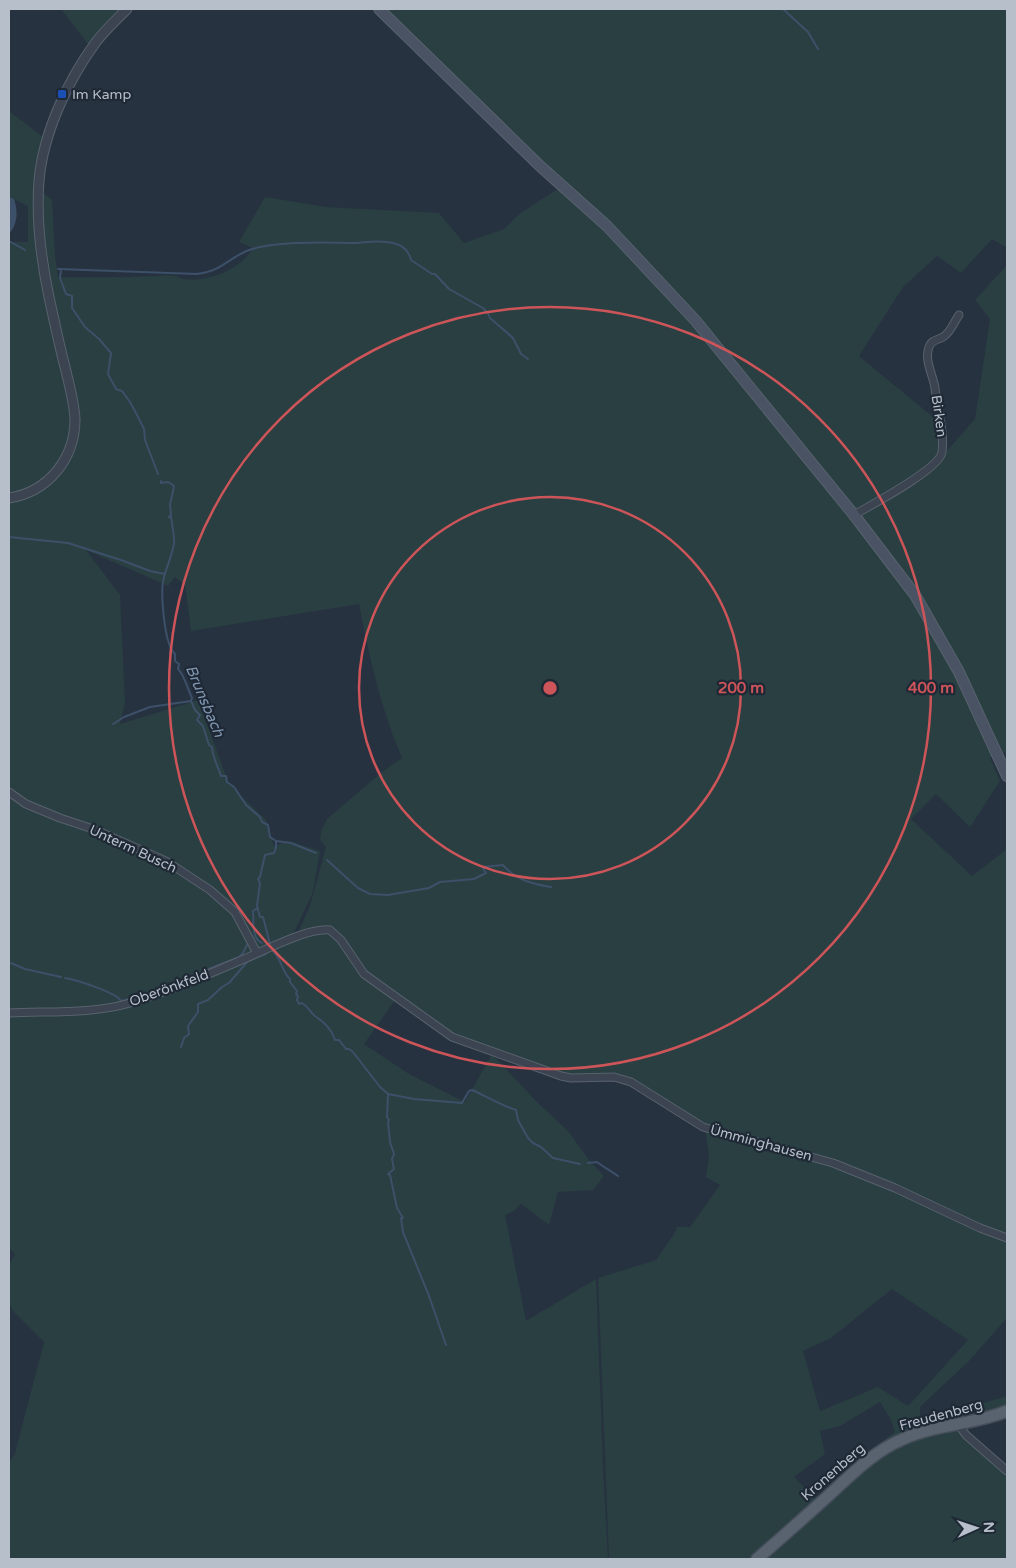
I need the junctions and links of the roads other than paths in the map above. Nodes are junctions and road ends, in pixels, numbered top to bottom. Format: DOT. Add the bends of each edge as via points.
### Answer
graph roads {
  1 [pos="127,9"];
  2 [pos="379,9"];
  3 [pos="959,315"];
  4 [pos="9,498"];
  5 [pos="854,515"];
  6 [pos="1007,776"];
  7 [pos="9,792"];
  8 [pos="321,930"];
  9 [pos="257,953"];
  10 [pos="9,1013"];
  11 [pos="1007,1238"];
  12 [pos="1007,1411"];
  13 [pos="958,1424"];
  14 [pos="883,1450"];
  15 [pos="1007,1471"];
  16 [pos="757,1559"];
  1 -- 4 [label="street" via="97,41 68,88 47,141 39,178 40,246 72,394 74,435 65,459 51,478 33,491"];
  2 -- 5 [label="main road" via="536,162 607,226 671,294"];
  3 -- 5 [label="street, Birken" via="949,332 928,347 942,440 938,462"];
  5 -- 6 [label="main road" via="927,615"];
  7 -- 9 [label="street, Unterm Busch" via="26,804 166,861 210,890 235,912"];
  8 -- 9 [label="street, Oberönkfeld" via="308,932"];
  8 -- 11 [label="street, Ümminghausen" via="335,933 368,977 457,1040 561,1076 614,1077 631,1082 703,1127 833,1163"];
  9 -- 10 [label="street, Oberönkfeld" via="150,997 113,1007"];
  12 -- 13 [label="main road, Freudenberg" via="985,1420"];
  13 -- 14 [label="main road, Freudenberg" via="914,1434"];
  13 -- 15 [label="street"];
  14 -- 16 [label="main road, Kronenberg"];
}
